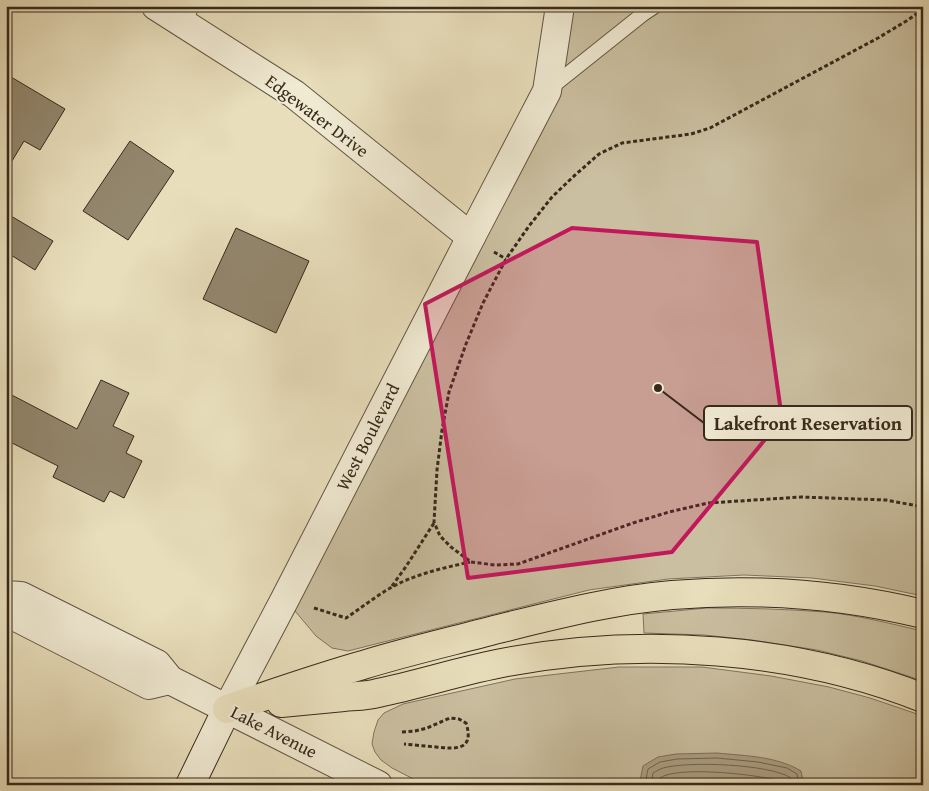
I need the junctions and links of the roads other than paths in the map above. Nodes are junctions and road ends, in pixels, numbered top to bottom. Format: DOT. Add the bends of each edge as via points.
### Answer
graph roads {
  1 [pos="156,6"];
  2 [pos="560,6"];
  3 [pos="655,6"];
  4 [pos="188,15"];
  5 [pos="547,91"];
  6 [pos="470,237"];
  7 [pos="6,595"];
  8 [pos="6,610"];
  9 [pos="923,614"];
  10 [pos="170,680"];
  11 [pos="923,698"];
  12 [pos="227,709"];
  13 [pos="190,785"];
  14 [pos="378,785"];
  1 -- 4 [label="street, Edgewater Drive"];
  2 -- 5 [label="street, West Boulevard"];
  3 -- 5 [label="lane"];
  4 -- 6 [label="street, Edgewater Drive" via="294,94"];
  5 -- 6 [label="street, West Boulevard"];
  6 -- 12 [label="street, West Boulevard"];
  7 -- 10 [label="street, Lake Avenue" via="21,596 157,664"];
  8 -- 10 [label="street" via="8,614 149,685"];
  9 -- 12 [label="highway" via="847,600 762,592 671,595 626,601 577,610 364,664"];
  10 -- 12 [label="street, Lake Avenue"];
  11 -- 12 [label="highway" via="833,670 744,654 699,650 613,650 506,662 376,694"];
  12 -- 13 [label="street, West Boulevard"];
  12 -- 14 [label="street, Lake Avenue"];
}
